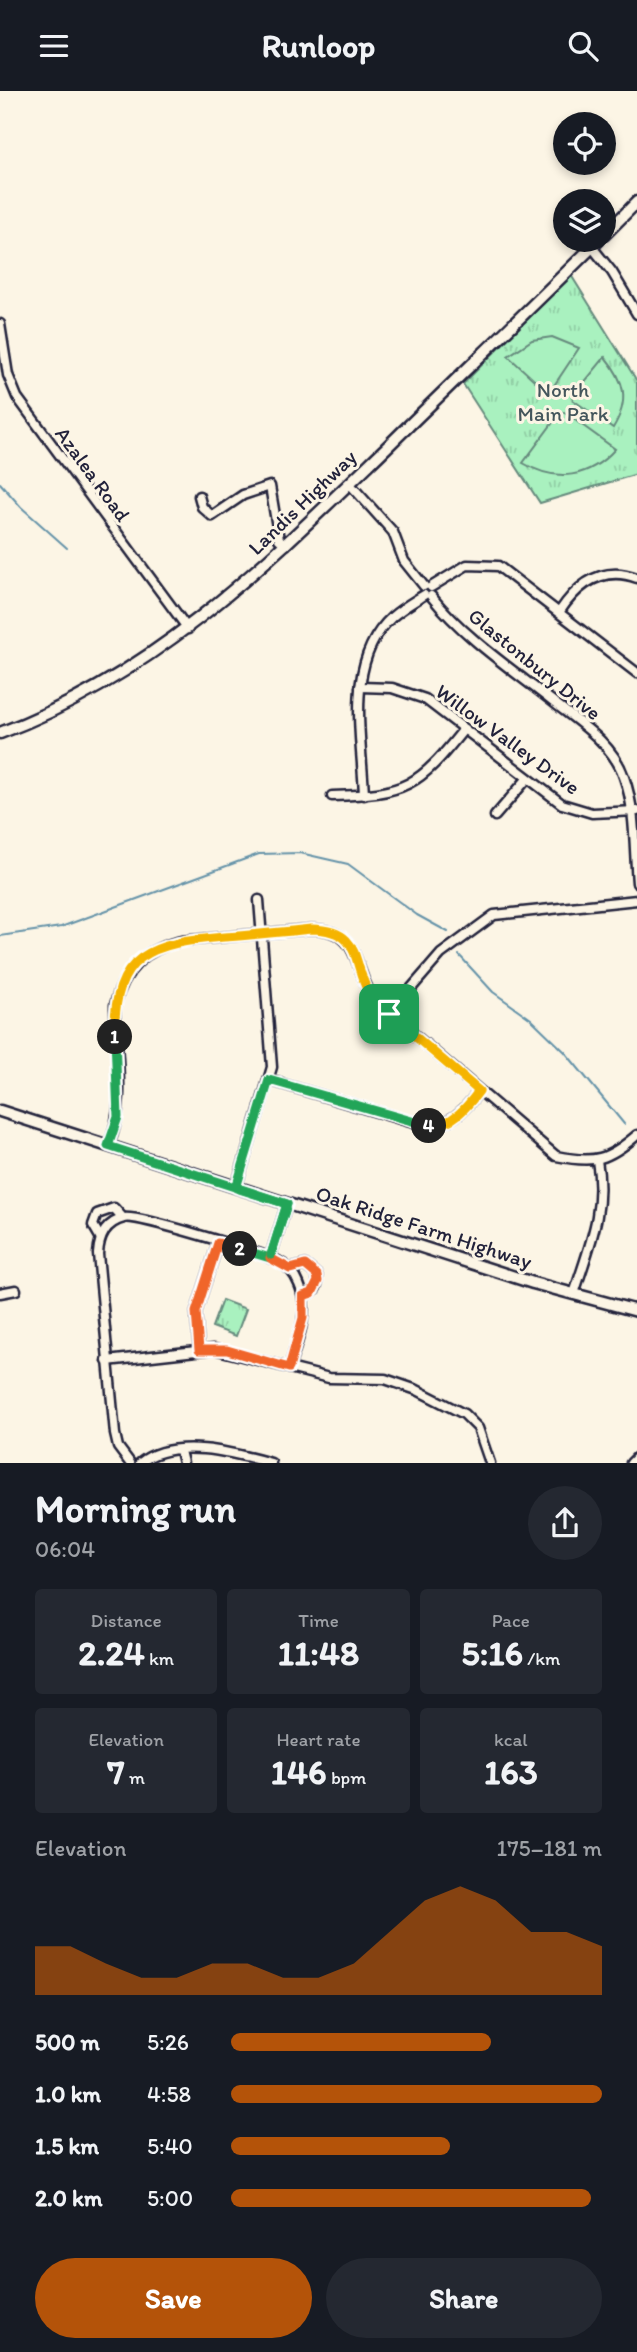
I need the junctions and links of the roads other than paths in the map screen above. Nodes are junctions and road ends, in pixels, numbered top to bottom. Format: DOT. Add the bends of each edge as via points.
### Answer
graph roads {
  1 [pos="637,202"];
  2 [pos="616,223"];
  3 [pos="587,252"];
  4 [pos="600,252"];
  5 [pos="637,314"];
  6 [pos="0,324"];
  7 [pos="349,483"];
  8 [pos="199,496"];
  9 [pos="286,545"];
  10 [pos="637,578"];
  11 [pos="427,591"];
  12 [pos="560,611"];
  13 [pos="188,629"];
  14 [pos="637,673"];
  15 [pos="360,687"];
  16 [pos="1,729"];
  17 [pos="464,729"];
  18 [pos="527,779"];
  19 [pos="364,795"];
  20 [pos="332,796"];
  21 [pos="634,811"];
  22 [pos="495,816"];
  23 [pos="637,883"];
  24 [pos="259,900"];
  25 [pos="637,900"];
  26 [pos="262,934"];
  27 [pos="389,1014"];
  28 [pos="269,1080"];
  29 [pos="479,1091"];
  30 [pos="0,1111"];
  31 [pos="637,1135"];
  32 [pos="108,1146"];
  33 [pos="597,1160"];
  34 [pos="236,1188"];
  35 [pos="287,1204"];
  36 [pos="123,1218"];
  37 [pos="100,1237"];
  38 [pos="218,1243"];
  39 [pos="270,1258"];
  40 [pos="290,1269"];
  41 [pos="16,1290"];
  42 [pos="0,1293"];
  43 [pos="574,1294"];
  44 [pos="303,1296"];
  45 [pos="637,1311"];
  46 [pos="199,1350"];
  47 [pos="107,1361"];
  48 [pos="289,1368"];
  49 [pos="180,1451"];
  50 [pos="637,1457"];
  51 [pos="130,1463"];
  52 [pos="140,1463"];
  53 [pos="183,1463"];
  54 [pos="271,1463"];
  55 [pos="490,1463"];
  56 [pos="631,1463"];
  1 -- 2 [label="main road"];
  3 -- 7 [label="main road, Landis Highway"];
  4 -- 5 [label="street"];
  6 -- 13 [label="street, Azalea Road" via="8,375 17,397"];
  7 -- 9 [label="main road, Landis Highway"];
  7 -- 11 [label="street, Glastonbury Drive" via="393,532 404,561"];
  8 -- 9 [label="street" via="212,516 243,495 270,486 279,540"];
  9 -- 13 [label="main road, Landis Highway"];
  10 -- 12 [label="street" via="601,575 585,583"];
  11 -- 12 [label="street" via="460,568 482,563 510,573"];
  11 -- 15 [label="street" via="382,628 364,659"];
  11 -- 21 [label="street, Glastonbury Drive" via="462,629 605,745 624,776"];
  12 -- 14 [label="street"];
  13 -- 16 [label="main road, Landis Highway" via="106,684"];
  15 -- 17 [label="street, Willow Valley Drive" via="392,688 425,699"];
  15 -- 19 [label="street"];
  17 -- 18 [label="street, Willow Valley Drive"];
  17 -- 19 [label="street" via="419,779 394,791"];
  18 -- 21 [label="street, Willow Valley Drive" via="578,810"];
  18 -- 22 [label="street"];
  19 -- 20 [label="street"];
  21 -- 23 [label="street, Glastonbury Drive"];
  24 -- 26 [label="street"];
  25 -- 27 [label="street" via="494,915 441,954"];
  26 -- 27 [label="street" via="311,929 338,934 357,955 369,994"];
  26 -- 28 [label="street" via="272,1067"];
  26 -- 32 [label="street" via="162,945 136,962 115,1005 118,1117"];
  27 -- 29 [label="street"];
  28 -- 29 [label="street" via="424,1126 449,1121"];
  28 -- 34 [label="street"];
  29 -- 33 [label="street" via="556,1156"];
  30 -- 32 [label="main road, Oak Ridge Farm Highway"];
  31 -- 33 [label="street" via="611,1156"];
  32 -- 34 [label="main road, Oak Ridge Farm Highway"];
  33 -- 43 [label="street" via="600,1207"];
  34 -- 35 [label="main road, Oak Ridge Farm Highway"];
  35 -- 39 [label="street"];
  35 -- 43 [label="main road, Oak Ridge Farm Highway"];
  36 -- 37 [label="street"];
  36 -- 37 [label="street" via="114,1208 97,1214 93,1225"];
  36 -- 38 [label="street" via="146,1219"];
  37 -- 47 [label="street"];
  38 -- 39 [label="street"];
  38 -- 46 [label="street" via="196,1312"];
  39 -- 40 [label="street"];
  40 -- 44 [label="street"];
  40 -- 44 [label="street" via="305,1265 317,1275 317,1287"];
  41 -- 42 [label="street"];
  43 -- 45 [label="main road, Oak Ridge Farm Highway"];
  44 -- 48 [label="street" via="303,1318"];
  46 -- 47 [label="street"];
  46 -- 48 [label="street" via="227,1350"];
  47 -- 51 [label="street" via="115,1434"];
  48 -- 55 [label="street" via="328,1378 385,1379 439,1400 478,1428"];
  49 -- 52 [label="street"];
  49 -- 53 [label="street"];
  49 -- 54 [label="street" via="204,1447"];
  50 -- 56 [label="street"];
}
